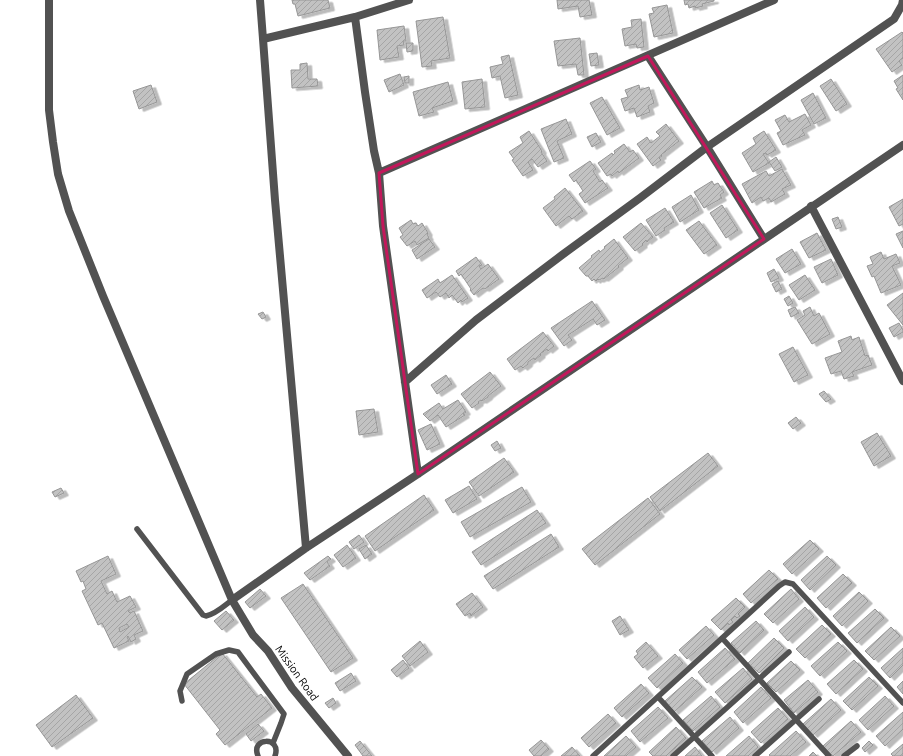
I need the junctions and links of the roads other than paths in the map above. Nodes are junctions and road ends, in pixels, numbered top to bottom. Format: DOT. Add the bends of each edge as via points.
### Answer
graph roads {
  1 [pos="49,0"];
  2 [pos="260,0"];
  3 [pos="409,0"];
  4 [pos="774,0"];
  5 [pos="903,0"];
  6 [pos="355,17"];
  7 [pos="263,39"];
  8 [pos="648,56"];
  9 [pos="707,147"];
  10 [pos="902,148"];
  11 [pos="379,173"];
  12 [pos="811,206"];
  13 [pos="764,239"];
  14 [pos="903,381"];
  15 [pos="405,382"];
  16 [pos="418,474"];
  17 [pos="137,529"];
  18 [pos="306,548"];
  19 [pos="232,600"];
  20 [pos="722,638"];
  21 [pos="789,652"];
  22 [pos="759,679"];
  23 [pos="658,697"];
  24 [pos="819,699"];
  25 [pos="182,701"];
  26 [pos="903,704"];
  27 [pos="796,719"];
  28 [pos="694,737"];
  29 [pos="273,743"];
  30 [pos="857,746"];
  31 [pos="258,756"];
  32 [pos="275,756"];
  33 [pos="348,756"];
  34 [pos="593,756"];
  35 [pos="673,756"];
  36 [pos="712,756"];
  37 [pos="755,756"];
  38 [pos="828,756"];
  39 [pos="844,756"];
  1 -- 19 [label="street, Mission Road" via="49,110 58,174 69,211"];
  2 -- 7 [label="street"];
  3 -- 6 [label="street"];
  4 -- 8 [label="street"];
  5 -- 9 [label="street" via="894,19"];
  6 -- 7 [label="street"];
  6 -- 11 [label="street" via="364,92"];
  7 -- 18 [label="street"];
  8 -- 9 [label="street"];
  8 -- 11 [label="street"];
  9 -- 13 [label="street"];
  9 -- 15 [label="street" via="476,320"];
  10 -- 12 [label="street"];
  11 -- 15 [label="street" via="383,226"];
  12 -- 13 [label="street"];
  12 -- 14 [label="street"];
  13 -- 16 [label="street"];
  15 -- 16 [label="street"];
  16 -- 18 [label="street"];
  17 -- 19 [label="lane" via="203,615 210,615"];
  18 -- 19 [label="street"];
  19 -- 33 [label="street, Mission Road" via="253,635 268,651 292,688"];
  20 -- 22 [label="lane"];
  20 -- 23 [label="lane"];
  20 -- 26 [label="lane" via="779,586 785,582 793,584"];
  21 -- 22 [label="lane"];
  22 -- 27 [label="lane"];
  22 -- 28 [label="lane"];
  23 -- 28 [label="lane"];
  23 -- 34 [label="lane"];
  24 -- 27 [label="lane"];
  25 -- 29 [label="lane" via="180,691 187,674 216,654 229,650 238,652 284,714"];
  27 -- 37 [label="lane"];
  27 -- 38 [label="lane"];
  28 -- 35 [label="lane"];
  28 -- 36 [label="lane"];
  29 -- 31 [label="lane" via="261,743 257,748"];
  29 -- 32 [label="lane" via="276,749"];
  30 -- 39 [label="lane"];
}
